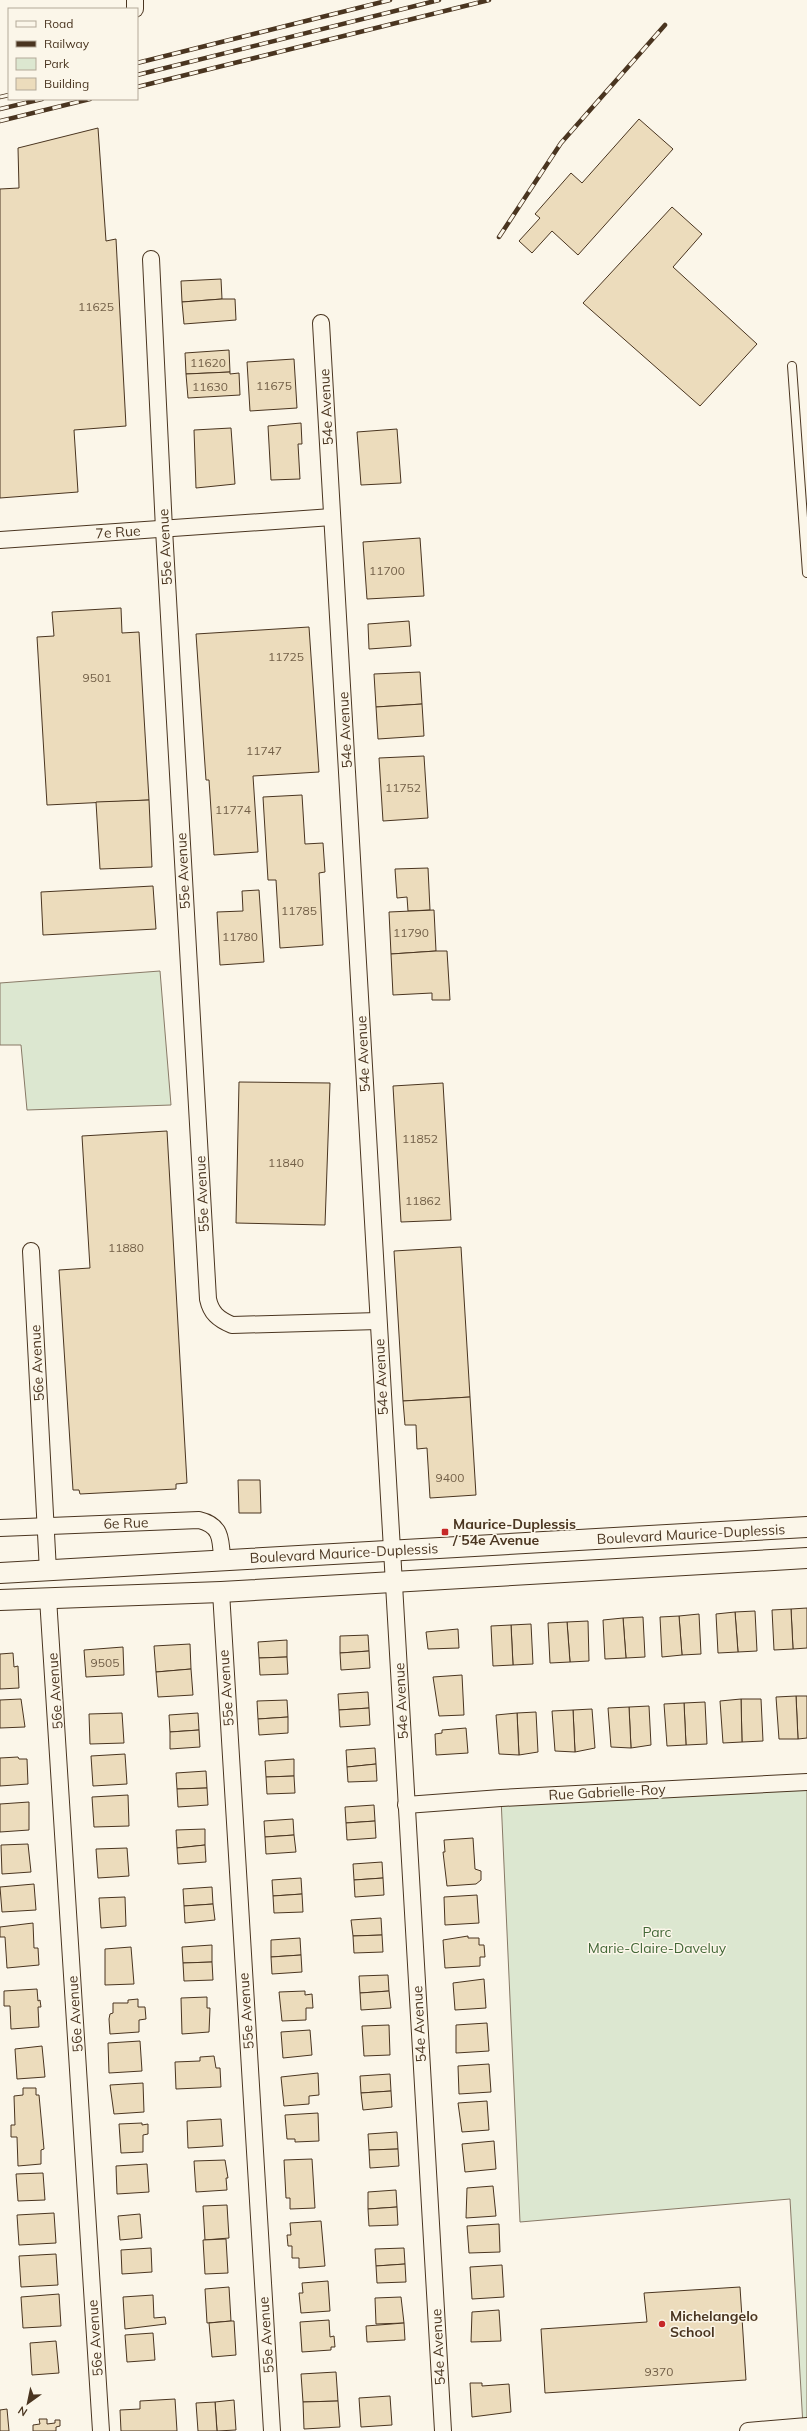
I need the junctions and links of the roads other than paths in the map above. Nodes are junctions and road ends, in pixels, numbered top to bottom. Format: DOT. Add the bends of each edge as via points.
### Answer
graph roads {
  1 [pos="151,259"];
  2 [pos="321,323"];
  3 [pos="792,366"];
  4 [pos="332,517"];
  5 [pos="164,529"];
  6 [pos="0,540"];
  7 [pos="807,573"];
  8 [pos="31,1251"];
  9 [pos="378,1320"];
  10 [pos="46,1526"];
  11 [pos="807,1527"];
  12 [pos="0,1528"];
  13 [pos="391,1551"];
  14 [pos="807,1558"];
  15 [pos="222,1560"];
  16 [pos="48,1571"];
  17 [pos="0,1573"];
  18 [pos="393,1581"];
  19 [pos="220,1592"];
  20 [pos="48,1598"];
  21 [pos="0,1600"];
  22 [pos="807,1782"];
  23 [pos="406,1805"];
  24 [pos="807,2426"];
  25 [pos="101,2431"];
  26 [pos="272,2431"];
  27 [pos="443,2431"];
  28 [pos="748,2431"];
  1 -- 5 [label="street, 55e Avenue"];
  2 -- 4 [label="street, 54e Avenue"];
  3 -- 7 [label="lane"];
  4 -- 5 [label="street, 7e Rue"];
  4 -- 9 [label="street, 54e Avenue"];
  5 -- 6 [label="street, 7e Rue"];
  5 -- 9 [label="street, 55e Avenue" via="210,1308 216,1316 232,1325"];
  8 -- 10 [label="street, 56e Avenue"];
  9 -- 13 [label="street, 54e Avenue"];
  10 -- 12 [label="street, 6e Rue"];
  10 -- 15 [label="street, 6e Rue" via="198,1520 213,1525 218,1530 221,1536"];
  10 -- 16 [label="street, 56e Avenue"];
  11 -- 13 [label="street, Boulevard Maurice-Duplessis"];
  13 -- 15 [label="street, Boulevard Maurice-Duplessis"];
  13 -- 18 [label="street, 54e Avenue"];
  14 -- 18 [label="street"];
  15 -- 16 [label="street, Boulevard Maurice-Duplessis"];
  16 -- 17 [label="street, Boulevard Maurice-Duplessis"];
  18 -- 19 [label="street"];
  18 -- 23 [label="street, 54e Avenue"];
  19 -- 20 [label="street"];
  19 -- 26 [label="street, 55e Avenue"];
  20 -- 21 [label="street"];
  20 -- 25 [label="street, 56e Avenue"];
  22 -- 23 [label="street, Rue Gabrielle-Roy"];
  23 -- 27 [label="street, 54e Avenue"];
  24 -- 28 [label="street"];
}
